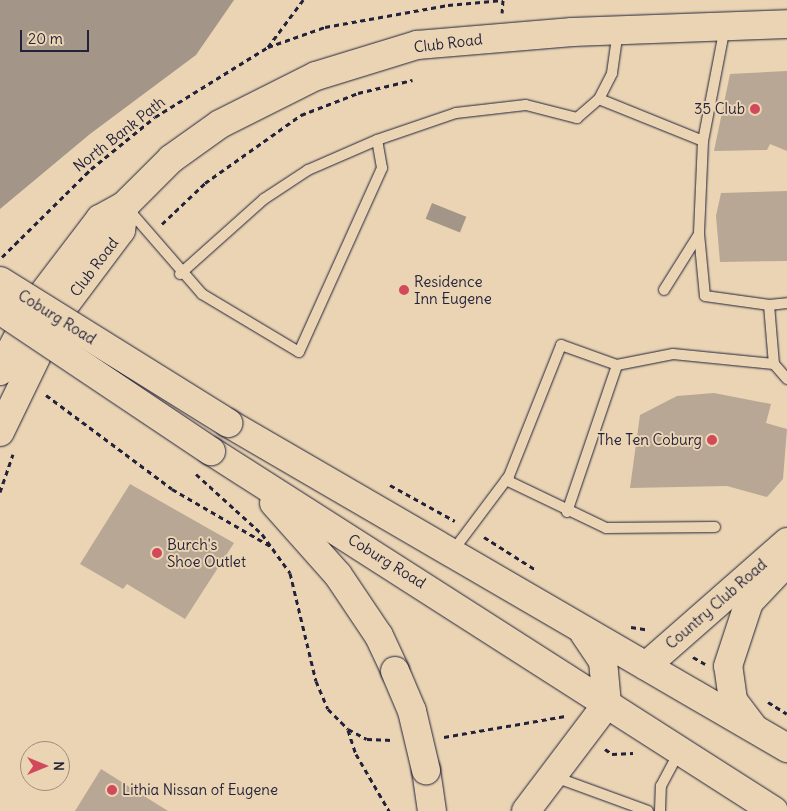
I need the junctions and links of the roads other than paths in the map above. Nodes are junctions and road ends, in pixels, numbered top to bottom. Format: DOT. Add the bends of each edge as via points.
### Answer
graph roads {
  1 [pos="787,24"];
  2 [pos="725,26"];
  3 [pos="618,30"];
  4 [pos="598,99"];
  5 [pos="377,140"];
  6 [pos="703,141"];
  7 [pos="125,205"];
  8 [pos="699,234"];
  9 [pos="180,274"];
  10 [pos="0,281"];
  11 [pos="664,290"];
  12 [pos="787,303"];
  13 [pos="769,305"];
  14 [pos="0,310"];
  15 [pos="774,364"];
  16 [pos="617,365"];
  17 [pos="0,371"];
  18 [pos="787,379"];
  19 [pos="0,432"];
  20 [pos="506,480"];
  21 [pos="256,484"];
  22 [pos="567,512"];
  23 [pos="715,527"];
  24 [pos="787,542"];
  25 [pos="450,555"];
  26 [pos="787,562"];
  27 [pos="576,625"];
  28 [pos="646,666"];
  29 [pos="607,704"];
  30 [pos="753,727"];
  31 [pos="787,748"];
  32 [pos="680,751"];
  33 [pos="551,776"];
  34 [pos="432,811"];
  35 [pos="526,811"];
  36 [pos="648,811"];
  37 [pos="660,811"];
  38 [pos="774,811"];
  1 -- 2 [label="main road, Club Road"];
  2 -- 3 [label="main road, Club Road"];
  2 -- 6 [label="lane"];
  3 -- 4 [label="lane" via="612,73"];
  3 -- 7 [label="main road, Club Road" via="417,45 316,76 220,124 171,159"];
  4 -- 5 [label="lane" via="577,118 526,105 456,113"];
  4 -- 6 [label="lane"];
  5 -- 9 [label="lane" via="308,170 264,199"];
  5 -- 9 [label="lane" via="382,168 300,352 202,294"];
  6 -- 8 [label="lane"];
  7 -- 9 [label="lane"];
  7 -- 17 [label="main road, Club Road" via="100,218 36,303"];
  7 -- 19 [label="main road, Club Road" via="121,230 55,318"];
  8 -- 11 [label="lane"];
  8 -- 13 [label="lane" via="705,296"];
  10 -- 25 [label="main road, Coburg Road, bridge" via="228,423"];
  12 -- 13 [label="lane"];
  13 -- 15 [label="lane"];
  14 -- 21 [label="main road, Coburg Road, bridge"];
  15 -- 16 [label="lane" via="673,354"];
  15 -- 18 [label="lane"];
  16 -- 20 [label="lane" via="561,345"];
  16 -- 22 [label="lane"];
  20 -- 22 [label="lane"];
  20 -- 25 [label="lane"];
  21 -- 29 [label="main road, Coburg Road" via="374,552"];
  21 -- 34 [label="main road, bridge" via="338,575 379,636 412,711"];
  22 -- 23 [label="lane" via="606,528"];
  24 -- 28 [label="main road, Country Club Road"];
  25 -- 27 [label="main road, Coburg Road"];
  26 -- 30 [label="main road" via="749,602 728,666 733,700"];
  27 -- 28 [label="main road, Coburg Road"];
  27 -- 29 [label="main road" via="602,657 608,677"];
  28 -- 30 [label="main road, Coburg Road"];
  29 -- 32 [label="main road, Coburg Road"];
  29 -- 33 [label="main road"];
  30 -- 31 [label="main road, Coburg Road"];
  32 -- 37 [label="lane" via="661,786"];
  32 -- 38 [label="main road, Coburg Road"];
  33 -- 35 [label="main road"];
  33 -- 36 [label="lane"];
}
